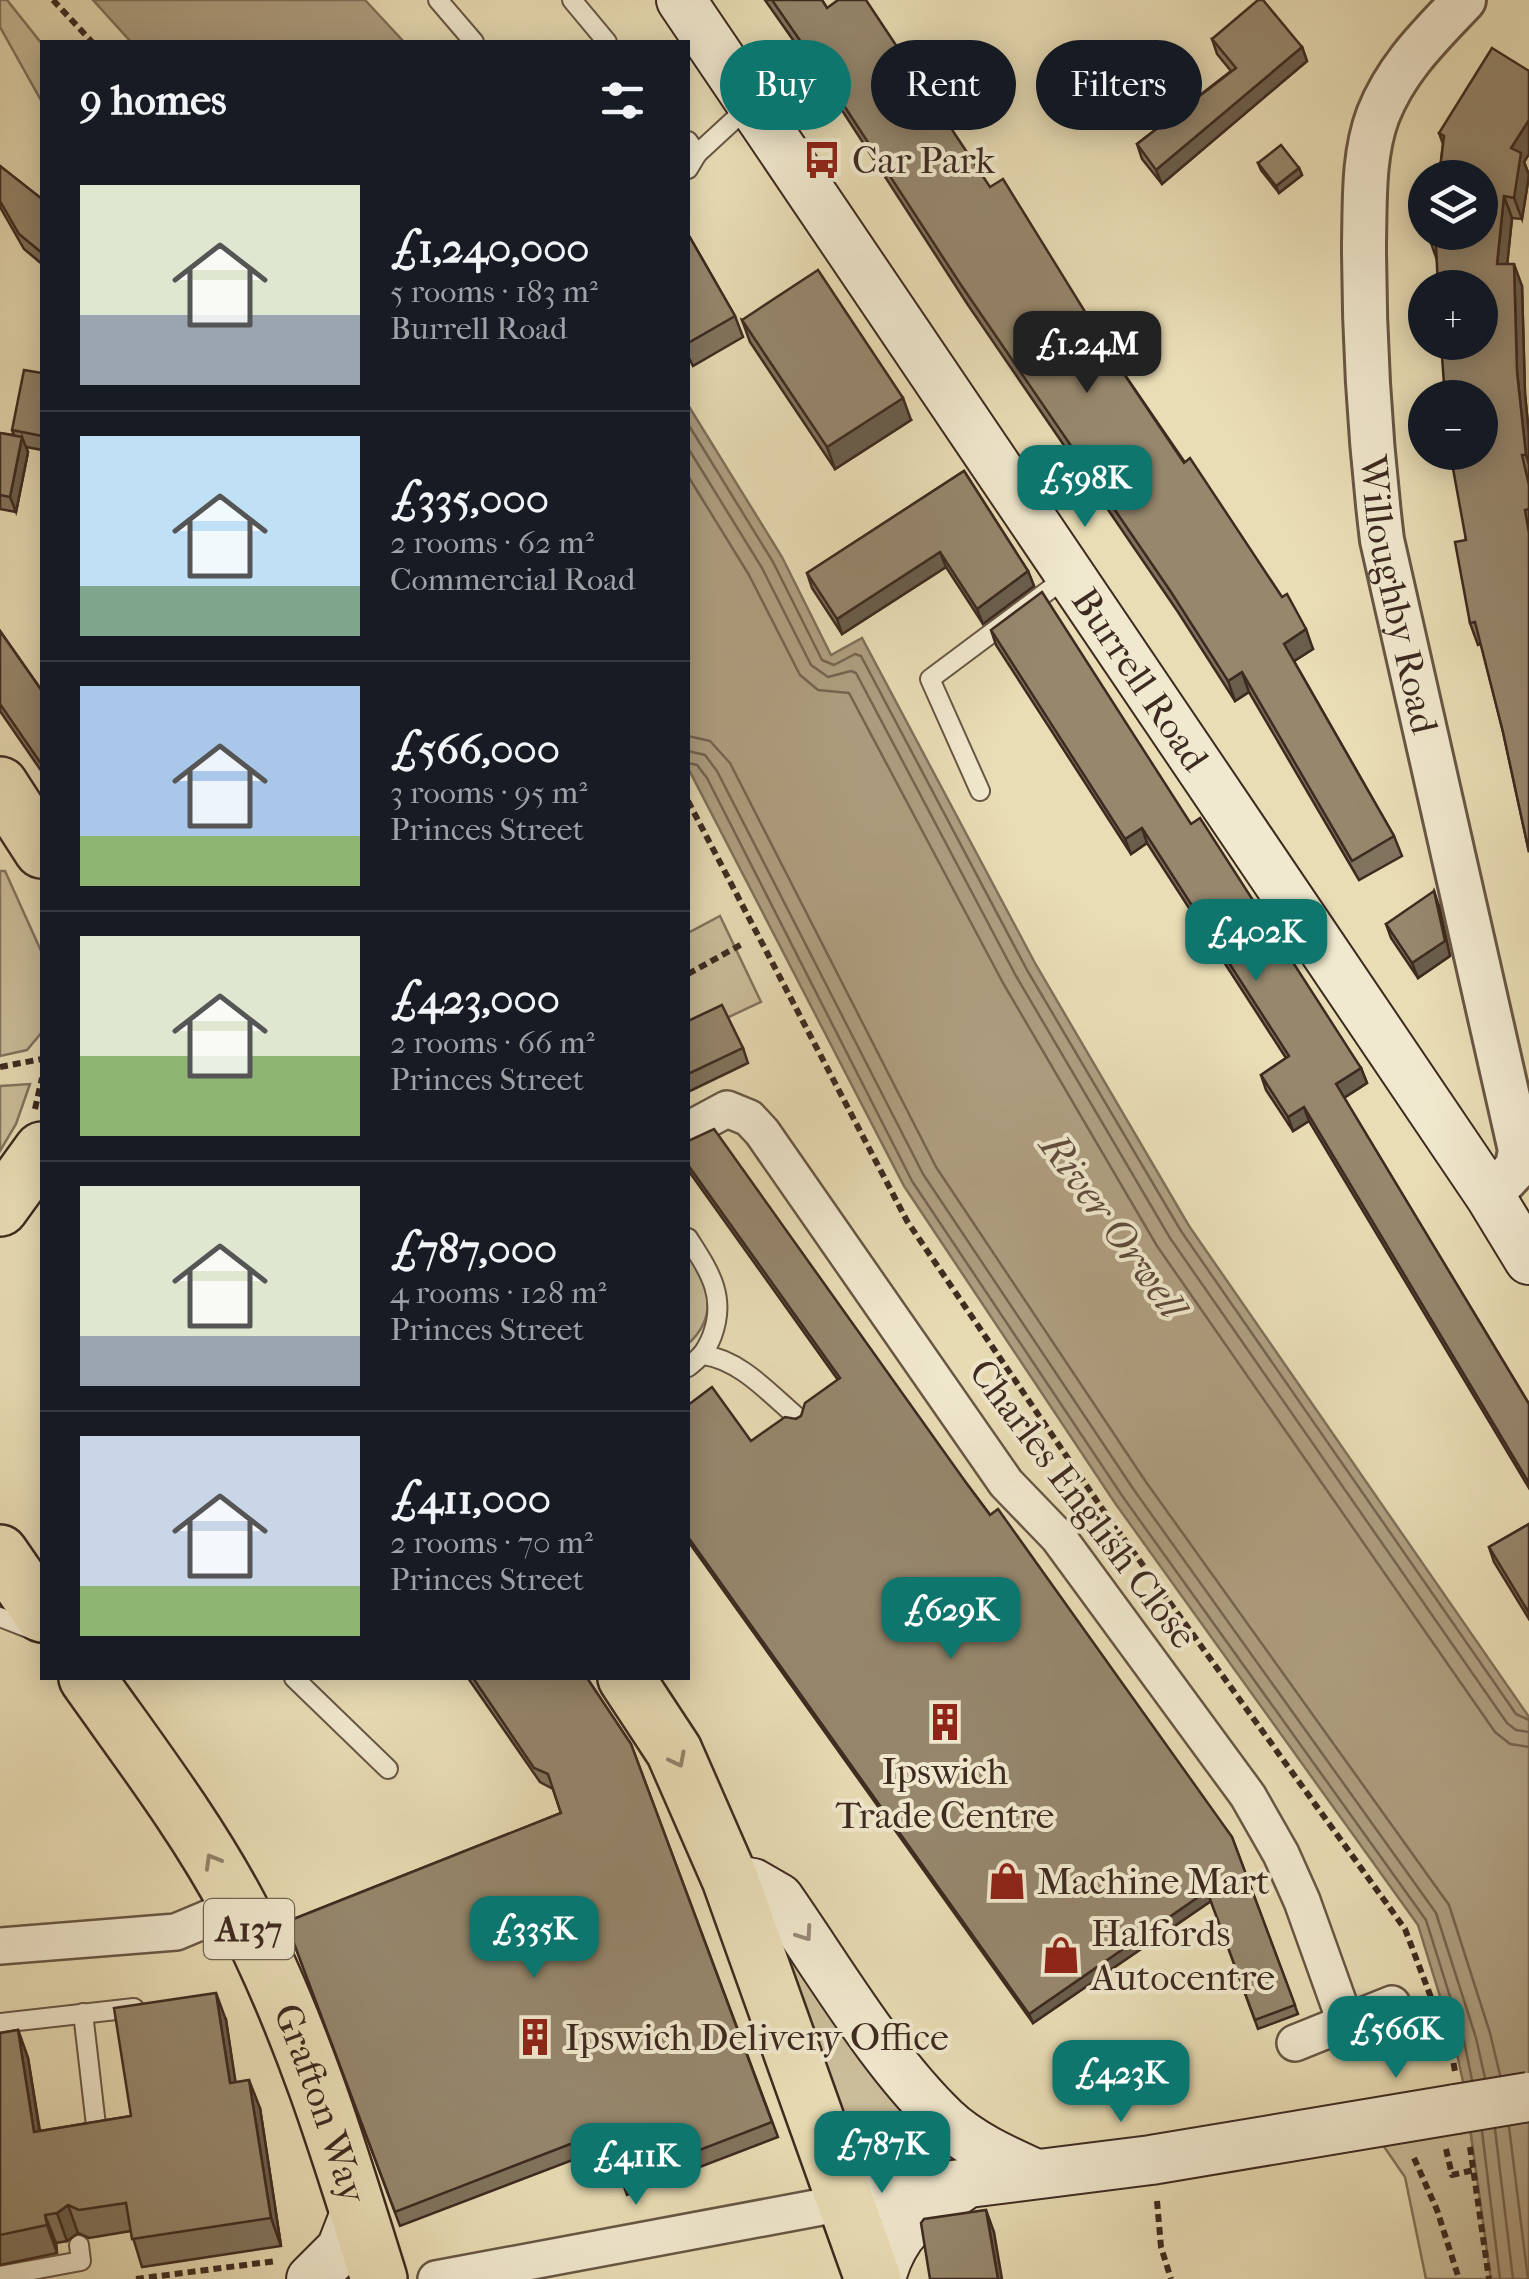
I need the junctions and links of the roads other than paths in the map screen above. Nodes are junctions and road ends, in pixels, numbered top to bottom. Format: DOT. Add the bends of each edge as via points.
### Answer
graph roads {
  1 [pos="439,0"];
  2 [pos="572,0"];
  3 [pos="681,0"];
  4 [pos="1464,0"];
  5 [pos="472,40"];
  6 [pos="605,40"];
  7 [pos="720,59"];
  8 [pos="720,130"];
  9 [pos="768,130"];
  10 [pos="691,155"];
  11 [pos="1068,576"];
  12 [pos="0,785"];
  13 [pos="980,791"];
  14 [pos="40,847"];
  15 [pos="690,1129"];
  16 [pos="40,1153"];
  17 [pos="1490,1196"];
  18 [pos="0,1208"];
  19 [pos="40,1208"];
  20 [pos="0,1237"];
  21 [pos="690,1241"];
  22 [pos="1529,1260"];
  23 [pos="704,1355"];
  24 [pos="690,1366"];
  25 [pos="796,1416"];
  26 [pos="0,1553"];
  27 [pos="40,1611"];
  28 [pos="0,1617"];
  29 [pos="40,1633"];
  30 [pos="296,1680"];
  31 [pos="627,1680"];
  32 [pos="105,1696"];
  33 [pos="388,1769"];
  34 [pos="730,1879"];
  35 [pos="238,1906"];
  36 [pos="0,1946"];
  37 [pos="1392,2004"];
  38 [pos="152,2006"];
  39 [pos="83,2014"];
  40 [pos="1346,2021"];
  41 [pos="0,2023"];
  42 [pos="1296,2043"];
  43 [pos="1529,2096"];
  44 [pos="90,2138"];
  45 [pos="1036,2174"];
  46 [pos="852,2176"];
  47 [pos="971,2183"];
  48 [pos="357,2208"];
  49 [pos="79,2245"];
  50 [pos="296,2270"];
  51 [pos="0,2276"];
  52 [pos="380,2279"];
  53 [pos="436,2279"];
  54 [pos="873,2279"];
  55 [pos="882,2279"];
  1 -- 5 [label="lane"];
  2 -- 6 [label="lane"];
  3 -- 7 [label="main road, Burrell Road"];
  4 -- 17 [label="street, Willoughby Road" via="1406,61 1378,117 1366,173 1364,321 1382,540 1520,1150 1517,1166"];
  8 -- 10 [label="lane"];
  9 -- 11 [label="main road, Burrell Road"];
  11 -- 13 [label="lane" via="930,679"];
  11 -- 17 [label="main road, Burrell Road"];
  12 -- 14 [label="main road"];
  15 -- 40 [label="street, Charles English Close" via="727,1108 762,1132 1000,1475 1058,1536 1248,1796 1302,1901"];
  16 -- 18 [label="main road"];
  17 -- 22 [label="main road, Burrell Road"];
  19 -- 20 [label="main road"];
  21 -- 23 [label="lane" via="719,1299"];
  23 -- 24 [label="lane"];
  23 -- 25 [label="lane" via="748,1374"];
  26 -- 27 [label="main road"];
  28 -- 29 [label="lane"];
  30 -- 33 [label="lane"];
  31 -- 34 [label="main road, one-way" via="674,1751"];
  35 -- 32 [label="main road, Grafton Way / A137, one-way"];
  34 -- 45 [label="main road, one-way" via="779,1898 899,2070 945,2121"];
  34 -- 46 [label="main road"];
  35 -- 36 [label="street" via="176,1932"];
  35 -- 48 [label="main road, Grafton Way / A137" via="302,2050"];
  37 -- 40 [label="street"];
  38 -- 39 [label="lane"];
  39 -- 41 [label="lane"];
  39 -- 44 [label="lane"];
  40 -- 42 [label="street"];
  43 -- 45 [label="main road, bridge" via="1434,2118"];
  45 -- 47 [label="main road"];
  46 -- 47 [label="main road"];
  46 -- 53 [label="street"];
  46 -- 54 [label="main road"];
  47 -- 55 [label="main road" via="910,2223 886,2257"];
  48 -- 50 [label="main road" via="341,2250"];
  48 -- 52 [label="main road, Grafton Way / A137"];
  49 -- 51 [label="lane" via="81,2260"];
}
